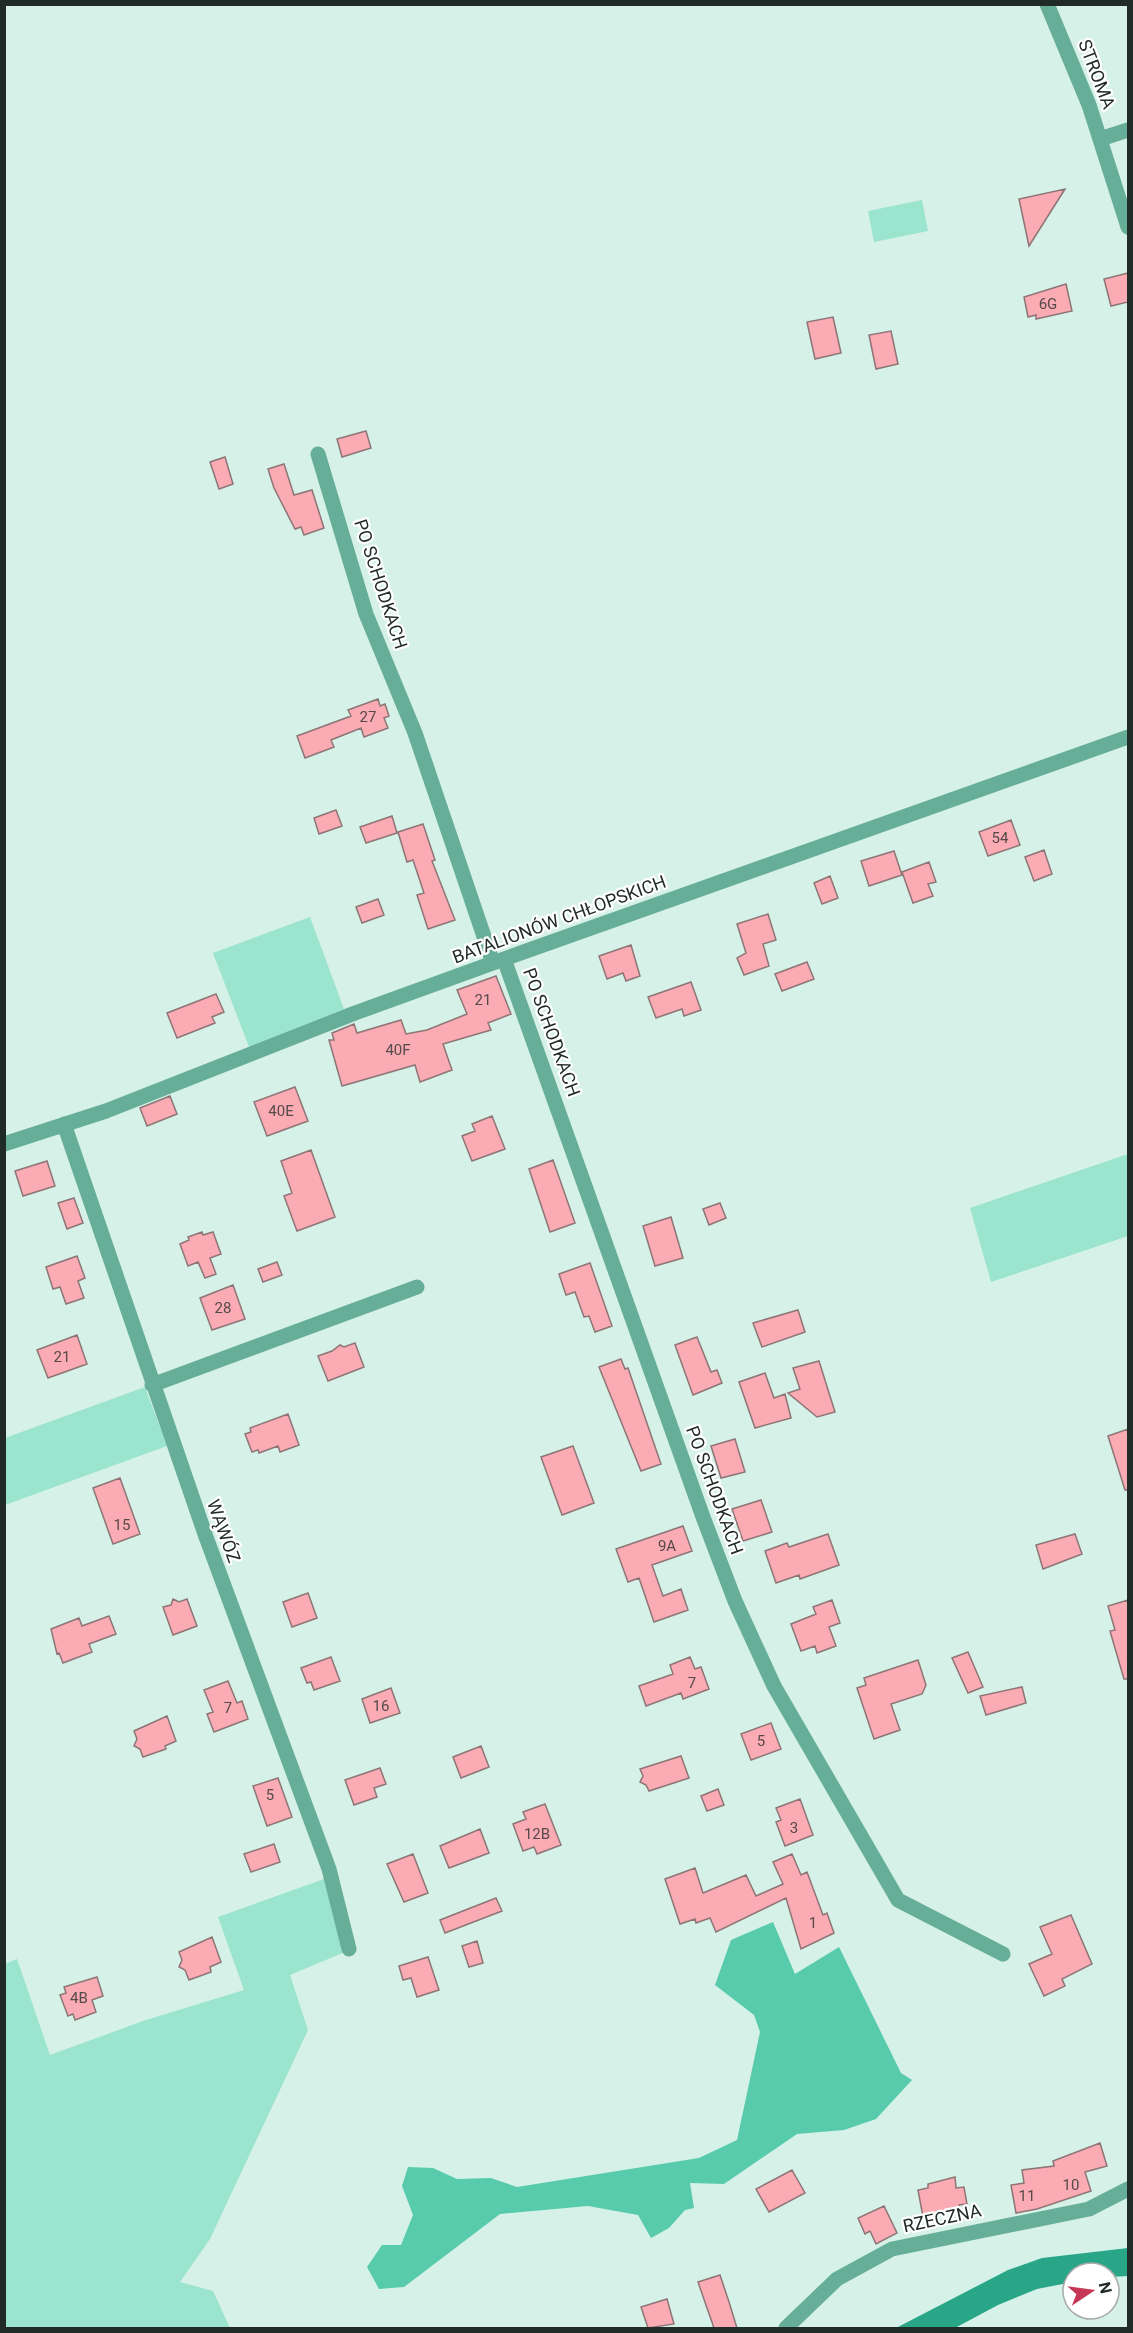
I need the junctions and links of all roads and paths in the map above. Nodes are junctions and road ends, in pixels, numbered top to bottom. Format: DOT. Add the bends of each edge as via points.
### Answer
graph roads {
  1 [pos="1047,4"];
  2 [pos="1128,130"];
  3 [pos="1100,139"];
  4 [pos="1128,227"];
  5 [pos="318,454"];
  6 [pos="1128,736"];
  7 [pos="499,961"];
  8 [pos="63,1124"];
  9 [pos="4,1144"];
  10 [pos="417,1287"];
  11 [pos="152,1385"];
  12 [pos="349,1949"];
  13 [pos="1003,1954"];
  14 [pos="1128,2189"];
  15 [pos="786,2328"];
  1 -- 3 [label="street, STROMA"];
  2 -- 3 [label="street"];
  3 -- 4 [label="street, STROMA"];
  5 -- 7 [label="street, PO SCHODKACH" via="366,614 415,733"];
  6 -- 7 [label="street, BATALIONÓW CHŁOPSKICH"];
  7 -- 8 [label="street, BATALIONÓW CHŁOPSKICH"];
  7 -- 13 [label="street, PO SCHODKACH" via="703,1517 735,1601 774,1686 898,1900"];
  8 -- 9 [label="street, BATALIONÓW CHŁOPSKICH"];
  8 -- 11 [label="street, WĄWÓZ"];
  10 -- 11 [label="street"];
  11 -- 12 [label="street, WĄWÓZ" via="329,1869"];
  14 -- 15 [label="street, RZECZNA" via="1089,2209 892,2249 837,2279"];
}
